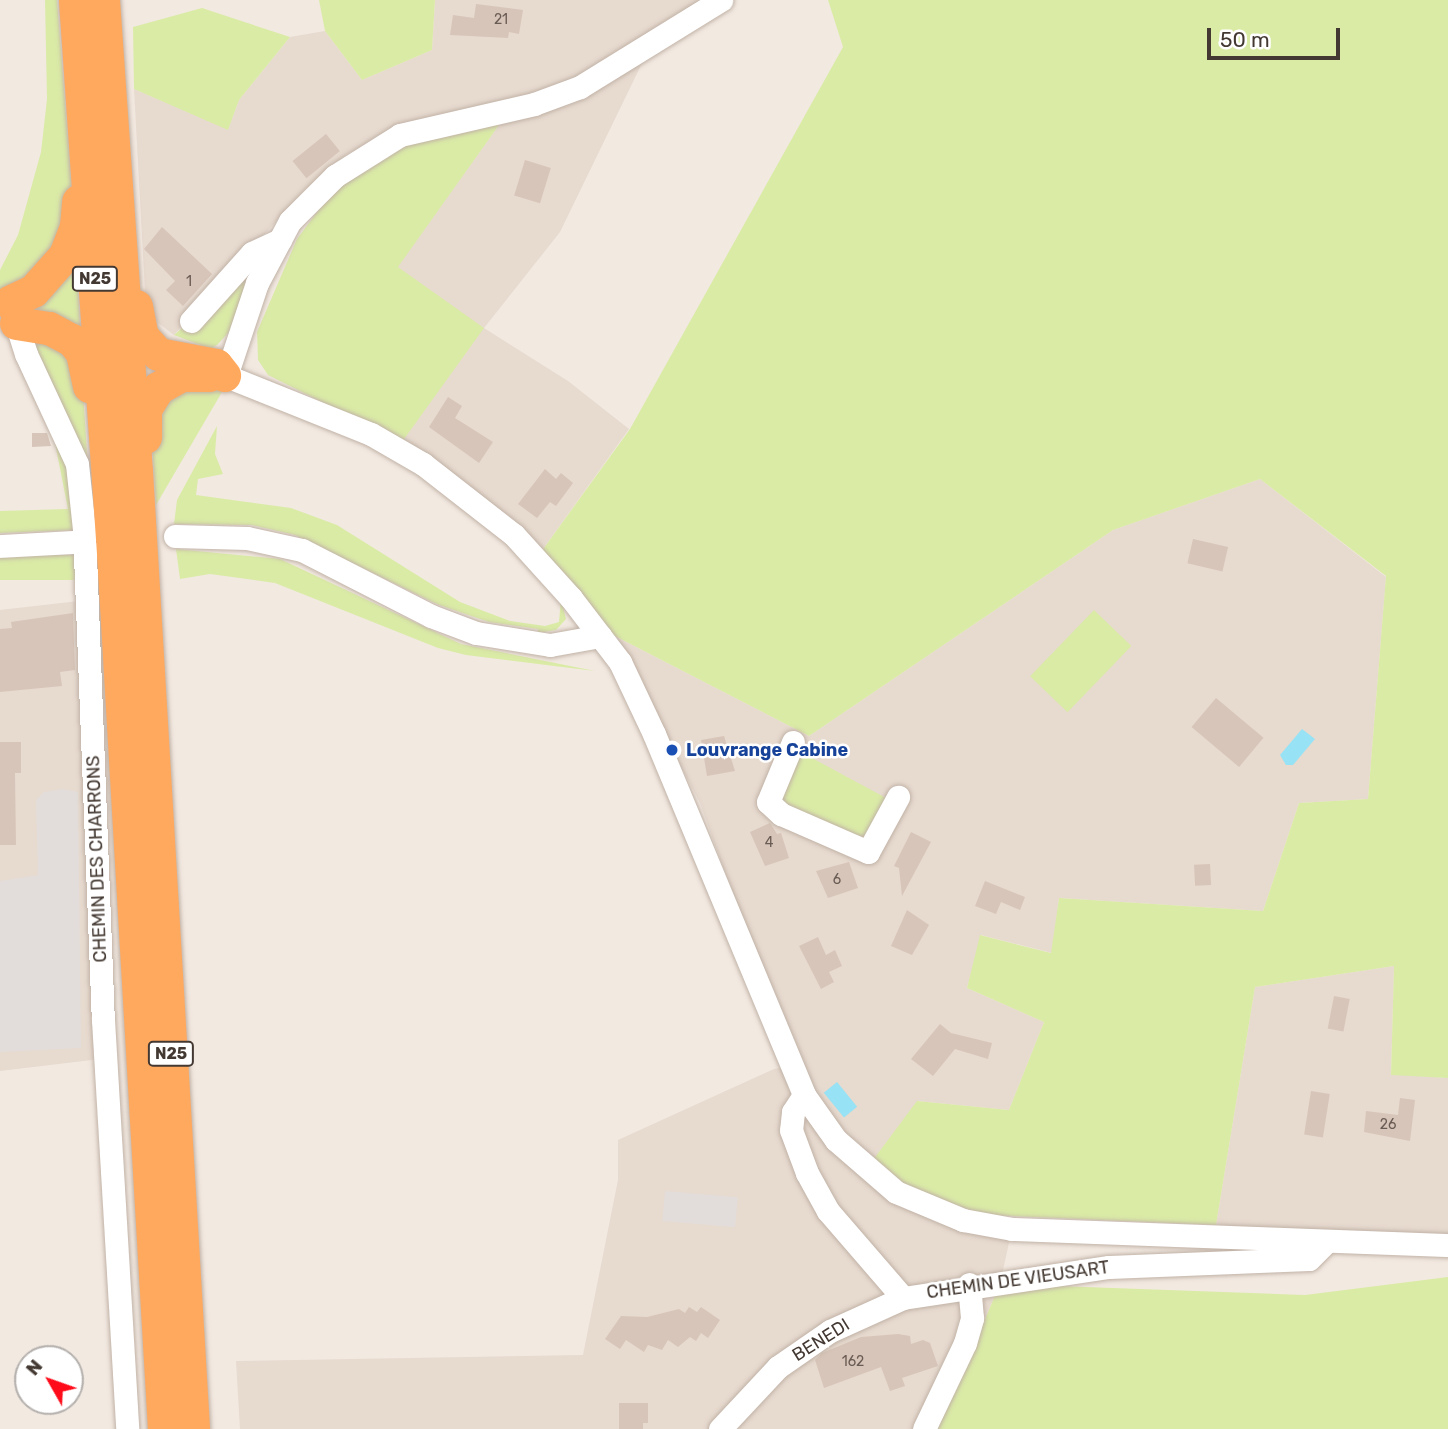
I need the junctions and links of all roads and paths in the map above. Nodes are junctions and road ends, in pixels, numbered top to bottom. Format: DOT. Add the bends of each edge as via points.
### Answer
graph roads {
  1 [pos="75,0"];
  2 [pos="103,0"];
  3 [pos="721,0"];
  4 [pos="86,138"];
  5 [pos="280,240"];
  6 [pos="120,251"];
  7 [pos="6,313"];
  8 [pos="191,321"];
  9 [pos="225,376"];
  10 [pos="103,421"];
  11 [pos="136,471"];
  12 [pos="175,536"];
  13 [pos="75,542"];
  14 [pos="0,546"];
  15 [pos="600,636"];
  16 [pos="793,742"];
  17 [pos="898,797"];
  18 [pos="804,1095"];
  19 [pos="1326,1242"];
  20 [pos="1448,1245"];
  21 [pos="969,1284"];
  22 [pos="903,1297"];
  23 [pos="752,1399"];
  24 [pos="127,1429"];
  25 [pos="164,1429"];
  26 [pos="193,1429"];
  27 [pos="720,1429"];
  28 [pos="747,1429"];
  29 [pos="925,1429"];
  1 -- 4 [label="highway, N25"];
  2 -- 6 [label="highway, N25"];
  3 -- 5 [label="street" via="579,87 534,104 400,135 335,176 290,221"];
  4 -- 7 [label="highway" via="75,148 79,206 65,255"];
  4 -- 10 [label="highway, N25"];
  5 -- 8 [label="street" via="252,253"];
  5 -- 9 [label="street" via="257,283"];
  6 -- 9 [label="highway" via="133,261 137,319 150,346 170,359 216,365"];
  6 -- 11 [label="highway, N25"];
  7 -- 10 [label="highway" via="72,340 87,369 92,415"];
  7 -- 24 [label="street, CHEMIN DES CHARRONS" via="77,464 84,529 103,1020"];
  9 -- 11 [label="highway" via="181,376 158,388 145,409 147,464"];
  9 -- 15 [label="street, CHEMIN DE VIEUSART" via="371,434 423,464 514,535"];
  10 -- 25 [label="highway, N25"];
  11 -- 26 [label="highway, N25"];
  12 -- 15 [label="street" via="247,538 302,550 431,616 476,633 550,645"];
  13 -- 14 [label="street"];
  15 -- 18 [label="street, CHEMIN DE VIEUSART" via="620,662 654,734"];
  16 -- 17 [label="street" via="768,802 781,814 868,852"];
  18 -- 19 [label="street, CHEMIN DE VIEUSART" via="836,1140 865,1169 896,1192 963,1220 1012,1229"];
  18 -- 22 [label="street, CHEMIN DE VIEUSART" via="793,1112 792,1130 807,1173 828,1211"];
  19 -- 20 [label="street, CHEMIN DE VIEUSART"];
  19 -- 21 [label="street, CHEMIN DE VIEUSART" via="1309,1259 1110,1267"];
  21 -- 22 [label="street, CHEMIN DE VIEUSART"];
  21 -- 29 [label="street" via="972,1318 965,1343"];
  22 -- 23 [label="street, BENEDI" via="830,1331 778,1367"];
  23 -- 27 [label="street, BENEDI"];
  23 -- 28 [label="street, BENEDI"];
}
